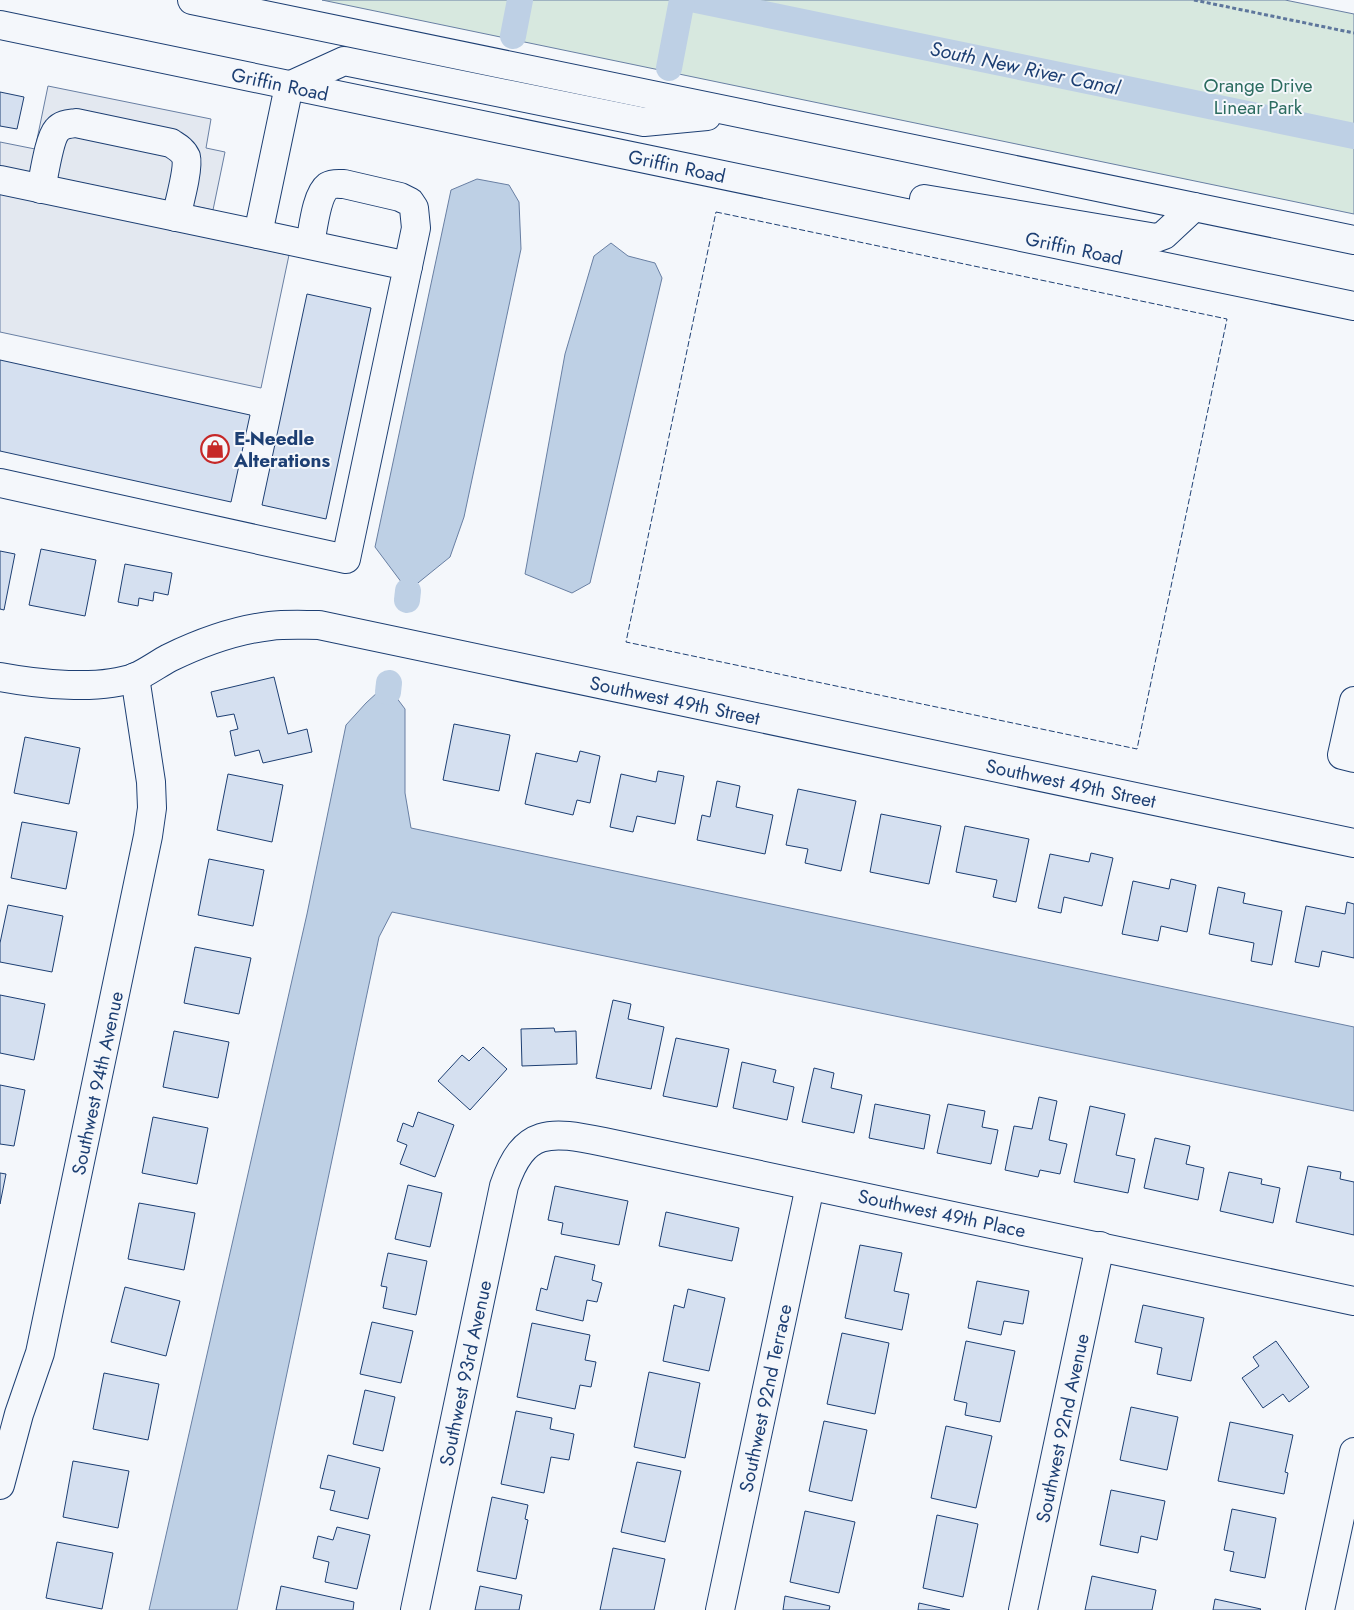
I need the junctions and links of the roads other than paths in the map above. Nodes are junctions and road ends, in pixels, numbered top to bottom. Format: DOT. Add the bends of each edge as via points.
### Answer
graph roads {
  1 [pos="192,0"];
  2 [pos="0,25"];
  3 [pos="288,86"];
  4 [pos="736,113"];
  5 [pos="0,180"];
  6 [pos="41,189"];
  7 [pos="794,190"];
  8 [pos="1194,207"];
  9 [pos="176,217"];
  10 [pos="258,234"];
  11 [pos="1354,240"];
  12 [pos="310,244"];
  13 [pos="408,266"];
  14 [pos="1354,306"];
  15 [pos="0,483"];
  16 [pos="0,677"];
  17 [pos="135,677"];
  18 [pos="1354,701"];
  19 [pos="1354,758"];
  20 [pos="1354,843"];
  21 [pos="530,1144"];
  22 [pos="810,1186"];
  23 [pos="1100,1246"];
  24 [pos="1354,1300"];
  25 [pos="1354,1452"];
  26 [pos="0,1485"];
  27 [pos="415,1610"];
  28 [pos="720,1610"];
  29 [pos="1023,1610"];
  30 [pos="1320,1610"];
  1 -- 4 [label="street"];
  2 -- 3 [label="street, Griffin Road"];
  3 -- 4 [label="street" via="344,61 644,122"];
  3 -- 7 [label="street, Griffin Road"];
  3 -- 10 [label="street"];
  4 -- 8 [label="street"];
  5 -- 6 [label="street"];
  6 -- 9 [label="street"];
  6 -- 9 [label="street" via="52,138 64,124 76,123 171,143 180,148 186,157 186,166"];
  7 -- 8 [label="street" via="859,187 1156,238 1164,235"];
  7 -- 14 [label="street, Griffin Road"];
  8 -- 11 [label="street"];
  9 -- 10 [label="street"];
  10 -- 12 [label="street"];
  12 -- 13 [label="street"];
  12 -- 13 [label="street" via="322,193 328,186 344,184 410,202 414,208 416,228"];
  13 -- 15 [label="street" via="346,559"];
  16 -- 17 [label="street, Southwest 49th Street" via="95,684"];
  17 -- 20 [label="street, Southwest 49th Street" via="168,658 239,632 271,626 319,625"];
  17 -- 26 [label="street, Southwest 94th Avenue" via="151,782 148,836 40,1353"];
  18 -- 19 [label="street" via="1342,756"];
  21 -- 22 [label="street, Southwest 49th Place" via="555,1135 574,1136"];
  21 -- 27 [label="street, Southwest 93rd Avenue" via="511,1165 504,1186"];
  22 -- 23 [label="street, Southwest 49th Place"];
  22 -- 28 [label="street, Southwest 92nd Terrace"];
  23 -- 24 [label="street, Southwest 49th Place"];
  23 -- 29 [label="street, Southwest 92nd Avenue"];
  25 -- 30 [label="street"];
}
